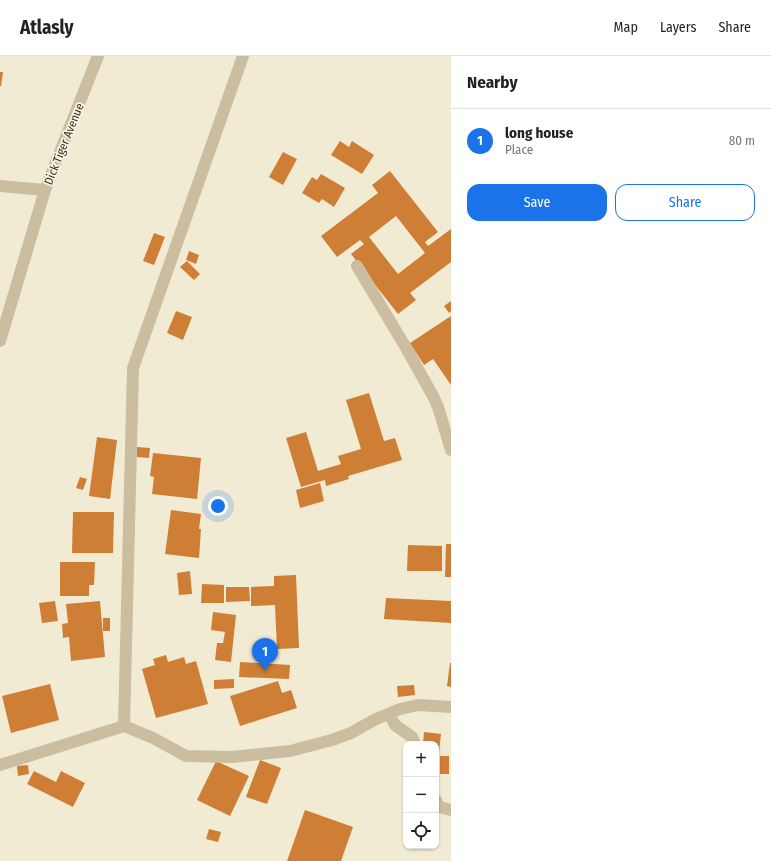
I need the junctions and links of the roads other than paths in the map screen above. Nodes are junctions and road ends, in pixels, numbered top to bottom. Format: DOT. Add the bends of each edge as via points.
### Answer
graph roads {
  1 [pos="98,56"];
  2 [pos="243,56"];
  3 [pos="0,186"];
  4 [pos="45,190"];
  5 [pos="357,266"];
  6 [pos="0,341"];
  7 [pos="451,450"];
  8 [pos="451,707"];
  9 [pos="389,714"];
  10 [pos="124,726"];
  11 [pos="414,741"];
  12 [pos="0,765"];
  13 [pos="439,807"];
  14 [pos="451,810"];
  1 -- 4 [label="street, Dick Tiger Avenue"];
  2 -- 10 [label="street" via="133,368"];
  3 -- 4 [label="street, Dick Tiger Avenue"];
  4 -- 6 [label="street"];
  5 -- 7 [label="street" via="433,396"];
  8 -- 9 [label="street" via="418,705"];
  9 -- 10 [label="street" via="351,733 314,746 232,757 186,756"];
  9 -- 11 [label="street" via="395,725"];
  10 -- 12 [label="street"];
  13 -- 14 [label="street"];
}
